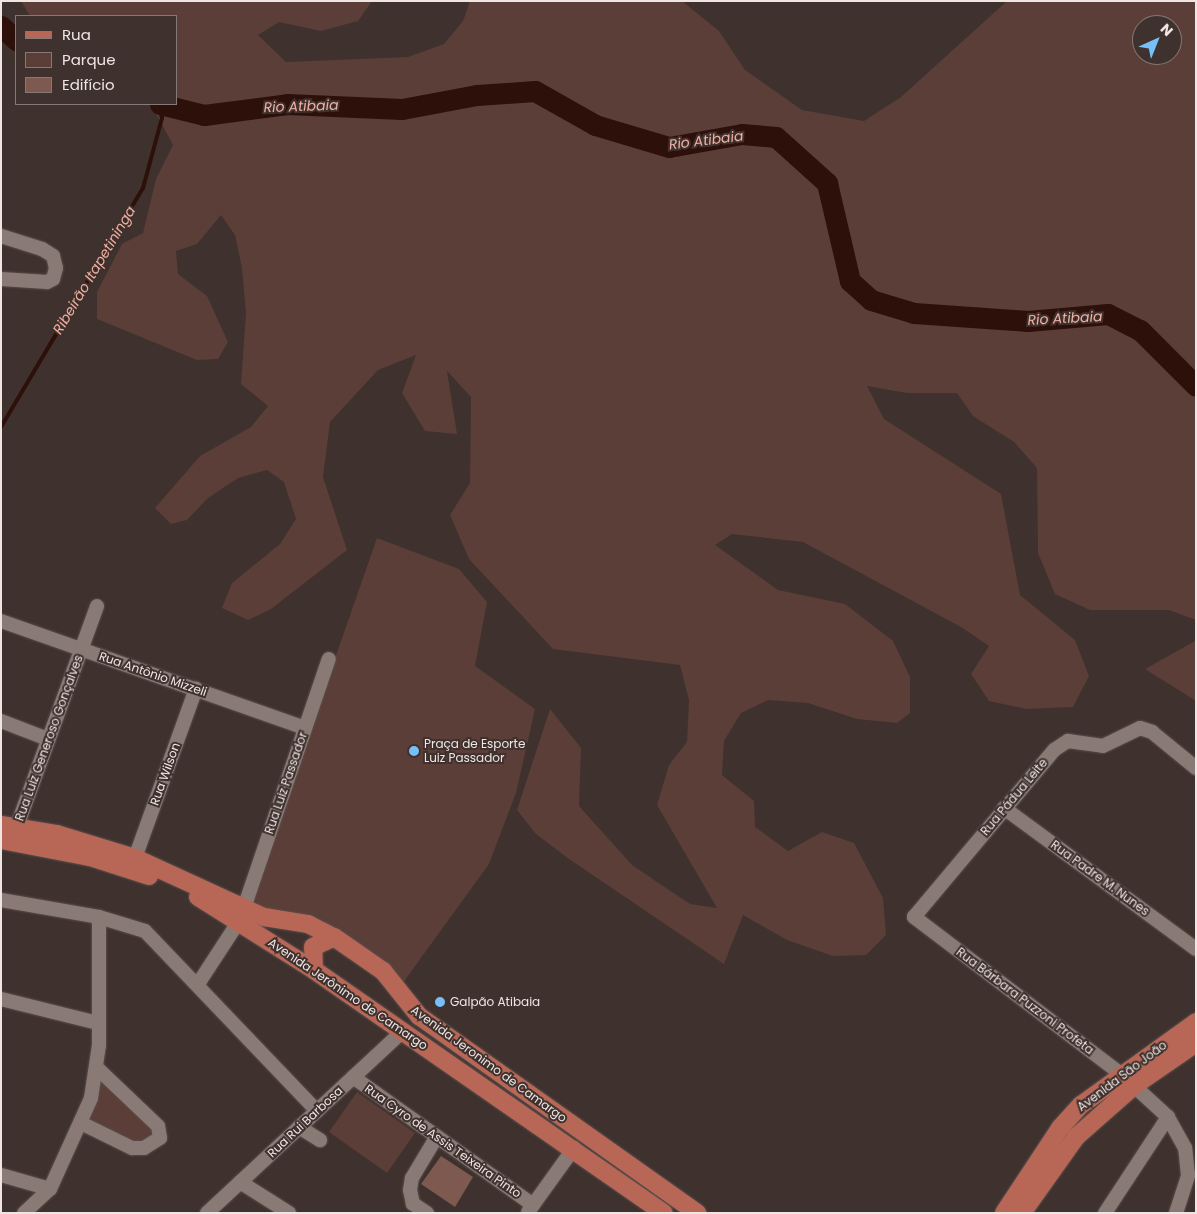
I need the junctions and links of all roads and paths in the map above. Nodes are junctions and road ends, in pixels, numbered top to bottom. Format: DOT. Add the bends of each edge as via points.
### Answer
graph roads {
  1 [pos="1,236"];
  2 [pos="1,279"];
  3 [pos="97,606"];
  4 [pos="1,621"];
  5 [pos="82,650"];
  6 [pos="330,660"];
  7 [pos="196,689"];
  8 [pos="1,721"];
  9 [pos="305,728"];
  10 [pos="48,739"];
  11 [pos="1196,768"];
  12 [pos="1004,808"];
  13 [pos="9,826"];
  14 [pos="1,840"];
  15 [pos="135,858"];
  16 [pos="1,900"];
  17 [pos="242,914"];
  18 [pos="99,917"];
  19 [pos="914,918"];
  20 [pos="334,937"];
  21 [pos="1196,949"];
  22 [pos="314,970"];
  23 [pos="198,984"];
  24 [pos="394,988"];
  25 [pos="1,999"];
  26 [pos="371,1009"];
  27 [pos="1196,1022"];
  28 [pos="98,1023"];
  29 [pos="402,1031"];
  30 [pos="1196,1043"];
  31 [pos="97,1068"];
  32 [pos="1121,1074"];
  33 [pos="353,1077"];
  34 [pos="1135,1085"];
  35 [pos="317,1111"];
  36 [pos="1168,1117"];
  37 [pos="83,1124"];
  38 [pos="299,1127"];
  39 [pos="436,1138"];
  40 [pos="320,1140"];
  41 [pos="574,1148"];
  42 [pos="1,1174"];
  43 [pos="240,1182"];
  44 [pos="50,1189"];
  45 [pos="530,1209"];
  46 [pos="1014,1210"];
  47 [pos="24,1213"];
  48 [pos="207,1213"];
  49 [pos="289,1213"];
  50 [pos="427,1213"];
  51 [pos="664,1213"];
  52 [pos="698,1213"];
  53 [pos="1105,1213"];
  54 [pos="1176,1213"];
  1 -- 2 [label="street" via="53,256 54,279"];
  3 -- 5 [label="street, Rua Luiz Generoso Gonçalves"];
  4 -- 5 [label="street, Rua Antônio Mizzeli"];
  5 -- 7 [label="street, Rua Antônio Mizzeli"];
  5 -- 10 [label="street, Rua Luiz Generoso Gonçalves"];
  6 -- 9 [label="street, Rua Luiz Passador"];
  7 -- 9 [label="street, Rua Antônio Mizzeli"];
  7 -- 15 [label="street, Rua Wilson"];
  8 -- 10 [label="street"];
  9 -- 17 [label="street, Rua Luiz Passador"];
  10 -- 13 [label="street, Rua Luiz Generoso Gonçalves"];
  11 -- 12 [label="street, Rua Pádua Leite" via="1152,732 1140,728 1103,746 1068,741 1054,750"];
  12 -- 19 [label="street, Rua Pádua Leite"];
  12 -- 21 [label="street, Rua Padre M. Nunes"];
  13 -- 15 [label="main road, Avenida Jeronimo de Camargo"];
  14 -- 17 [label="main road, Avenida Jerônimo de Camargo" via="48,847 135,871"];
  15 -- 17 [label="main road, Avenida Jeronimo de Camargo"];
  16 -- 18 [label="street"];
  17 -- 20 [label="main road, Avenida Jeronimo de Camargo" via="308,924"];
  17 -- 22 [label="main road, Avenida Jerônimo de Camargo"];
  17 -- 23 [label="street, Rua Luiz Passador"];
  18 -- 23 [label="street" via="145,932"];
  18 -- 28 [label="street"];
  19 -- 32 [label="street, Rua Bárbara Puzzoni Profeta"];
  20 -- 22 [label="main road" via="313,947"];
  20 -- 24 [label="main road, Avenida Jeronimo de Camargo" via="383,971"];
  22 -- 26 [label="main road, Avenida Jerônimo de Camargo"];
  23 -- 35 [label="street"];
  24 -- 26 [label="main road" via="383,1008"];
  24 -- 52 [label="main road, Avenida Jeronimo de Camargo" via="419,1016"];
  25 -- 28 [label="street"];
  26 -- 29 [label="main road, Avenida Jerônimo de Camargo"];
  27 -- 32 [label="main road, Avenida São João"];
  28 -- 31 [label="street"];
  29 -- 33 [label="street, Rua Rui Barbosa"];
  29 -- 41 [label="main road, Avenida Jerônimo de Camargo"];
  30 -- 34 [label="main road, Avenida São João"];
  31 -- 37 [label="street"];
  31 -- 37 [label="street" via="158,1126 160,1138 144,1148 132,1148"];
  32 -- 34 [label="street, Rua Bárbara Puzzoni Profeta"];
  32 -- 46 [label="main road, Avenida São João" via="1060,1128"];
  33 -- 35 [label="street, Rua Rui Barbosa"];
  33 -- 39 [label="street, Rua Cyro de Assis Teixeira Pinto"];
  34 -- 36 [label="street, Rua Bárbara Puzzoni Profeta"];
  34 -- 46 [label="main road, Avenida São João" via="1076,1137"];
  35 -- 38 [label="street, Rua Rui Barbosa"];
  36 -- 53 [label="street"];
  36 -- 54 [label="street, Rua Bárbara Puzzoni Profeta" via="1185,1148 1188,1175"];
  37 -- 44 [label="street"];
  38 -- 40 [label="street"];
  38 -- 43 [label="street, Rua Rui Barbosa"];
  39 -- 45 [label="street, Rua Cyro de Assis Teixeira Pinto"];
  39 -- 50 [label="street" via="412,1178 413,1204"];
  41 -- 45 [label="street"];
  41 -- 51 [label="main road, Avenida Jerônimo de Camargo"];
  42 -- 44 [label="street"];
  43 -- 48 [label="street, Rua Rui Barbosa"];
  43 -- 49 [label="street"];
  44 -- 47 [label="street"];
}
